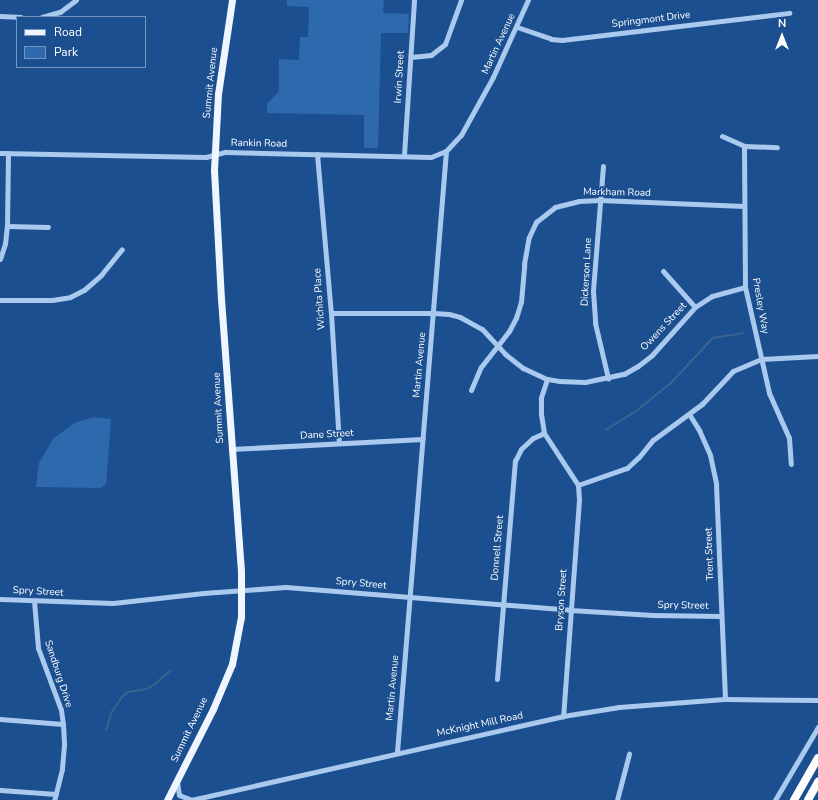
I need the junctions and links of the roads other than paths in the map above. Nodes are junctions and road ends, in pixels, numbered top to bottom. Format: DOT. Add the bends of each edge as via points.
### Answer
graph roads {
  1 [pos="76,0"];
  2 [pos="232,0"];
  3 [pos="414,0"];
  4 [pos="462,0"];
  5 [pos="528,0"];
  6 [pos="789,13"];
  7 [pos="0,16"];
  8 [pos="46,16"];
  9 [pos="16,17"];
  10 [pos="517,27"];
  11 [pos="410,57"];
  12 [pos="722,136"];
  13 [pos="744,146"];
  14 [pos="777,147"];
  15 [pos="446,151"];
  16 [pos="0,153"];
  17 [pos="8,153"];
  18 [pos="317,154"];
  19 [pos="404,155"];
  20 [pos="214,156"];
  21 [pos="603,166"];
  22 [pos="600,200"];
  23 [pos="744,206"];
  24 [pos="7,226"];
  25 [pos="48,227"];
  26 [pos="122,249"];
  27 [pos="0,260"];
  28 [pos="663,270"];
  29 [pos="745,287"];
  30 [pos="0,300"];
  31 [pos="695,307"];
  32 [pos="331,313"];
  33 [pos="434,314"];
  34 [pos="498,346"];
  35 [pos="818,356"];
  36 [pos="761,359"];
  37 [pos="608,378"];
  38 [pos="547,379"];
  39 [pos="471,390"];
  40 [pos="689,414"];
  41 [pos="544,433"];
  42 [pos="423,439"];
  43 [pos="339,443"];
  44 [pos="232,449"];
  45 [pos="791,464"];
  46 [pos="578,485"];
  47 [pos="242,590"];
  48 [pos="410,597"];
  49 [pos="0,599"];
  50 [pos="34,601"];
  51 [pos="503,604"];
  52 [pos="570,610"];
  53 [pos="721,616"];
  54 [pos="497,679"];
  55 [pos="725,699"];
  56 [pos="818,700"];
  57 [pos="563,716"];
  58 [pos="0,719"];
  59 [pos="63,724"];
  60 [pos="818,727"];
  61 [pos="397,752"];
  62 [pos="629,754"];
  63 [pos="818,758"];
  64 [pos="177,780"];
  65 [pos="818,782"];
  66 [pos="0,790"];
  67 [pos="55,797"];
  68 [pos="167,800"];
  69 [pos="191,800"];
  70 [pos="616,800"];
  71 [pos="775,800"];
  72 [pos="794,800"];
  73 [pos="808,800"];
  1 -- 8 [label="street" via="60,12"];
  2 -- 20 [label="main road, Summit Avenue" via="218,94"];
  3 -- 11 [label="street, Irwin Street"];
  4 -- 11 [label="street" via="445,44 431,55"];
  5 -- 10 [label="street, Martin Avenue"];
  6 -- 10 [label="street, Springmont Drive" via="562,40 551,39"];
  7 -- 9 [label="street"];
  10 -- 15 [label="street, Martin Avenue" via="461,135"];
  11 -- 19 [label="street, Irwin Street"];
  12 -- 13 [label="street"];
  13 -- 14 [label="street"];
  13 -- 23 [label="street, Presley Way"];
  15 -- 19 [label="street, Rankin Road" via="431,157"];
  15 -- 33 [label="street, Martin Avenue"];
  16 -- 17 [label="street, Rankin Road"];
  17 -- 20 [label="street, Rankin Road"];
  17 -- 24 [label="street"];
  18 -- 19 [label="street, Rankin Road"];
  18 -- 20 [label="street, Rankin Road" via="225,152"];
  18 -- 32 [label="street, Wichita Place"];
  20 -- 44 [label="main road, Summit Avenue"];
  21 -- 22 [label="street, Dickerson Lane"];
  22 -- 23 [label="street, Markham Road"];
  22 -- 34 [label="street, Markham Road" via="574,201 555,207 536,222 526,248 521,302 509,331"];
  22 -- 37 [label="street, Dickerson Lane" via="593,307"];
  23 -- 29 [label="street, Presley Way"];
  24 -- 25 [label="street"];
  24 -- 27 [label="street"];
  26 -- 30 [label="street" via="101,275 84,290 70,297 52,300"];
  28 -- 31 [label="street"];
  29 -- 31 [label="street, Owens Street" via="712,296"];
  29 -- 36 [label="street, Presley Way"];
  31 -- 37 [label="street, Owens Street" via="652,355 624,374"];
  32 -- 33 [label="street, Owens Street"];
  32 -- 43 [label="street, Wichita Place"];
  33 -- 34 [label="street, Owens Street" via="449,314 472,322"];
  33 -- 42 [label="street, Martin Avenue"];
  34 -- 38 [label="street, Owens Street" via="523,368"];
  34 -- 39 [label="street, Markham Road" via="481,367"];
  35 -- 36 [label="street"];
  36 -- 40 [label="street" via="733,371"];
  36 -- 45 [label="street, Presley Way" via="769,393 789,438"];
  37 -- 38 [label="street, Owens Street" via="585,382"];
  38 -- 41 [label="street" via="541,398"];
  40 -- 46 [label="street" via="653,440 627,468"];
  40 -- 53 [label="street, Trent Street" via="706,443 715,477"];
  41 -- 46 [label="street"];
  41 -- 51 [label="street, Donnell Street" via="533,438 521,449 515,461"];
  42 -- 43 [label="street, Dane Street"];
  42 -- 48 [label="street, Martin Avenue"];
  43 -- 44 [label="street, Dane Street"];
  44 -- 47 [label="main road, Summit Avenue"];
  46 -- 52 [label="street, Bryson Street"];
  47 -- 48 [label="street, Spry Street" via="286,587"];
  47 -- 50 [label="street, Spry Street" via="113,603"];
  47 -- 64 [label="main road, Summit Avenue" via="240,624 232,664"];
  48 -- 51 [label="street, Spry Street"];
  48 -- 61 [label="street, Martin Avenue"];
  49 -- 50 [label="street, Spry Street"];
  50 -- 59 [label="street, Sandburg Drive" via="38,648 61,710"];
  51 -- 52 [label="street, Spry Street"];
  51 -- 54 [label="street, Donnell Street"];
  52 -- 53 [label="street, Spry Street"];
  52 -- 57 [label="street, Bryson Street"];
  53 -- 55 [label="street, Trent Street"];
  55 -- 56 [label="street, McKnight Mill Road"];
  55 -- 57 [label="street, McKnight Mill Road" via="619,707"];
  57 -- 61 [label="street, McKnight Mill Road"];
  58 -- 59 [label="street"];
  59 -- 67 [label="street, Sandburg Drive" via="62,769"];
  60 -- 71 [label="street"];
  61 -- 69 [label="street, McKnight Mill Road"];
  62 -- 70 [label="street"];
  63 -- 72 [label="highway"];
  64 -- 68 [label="main road, Summit Avenue"];
  64 -- 69 [label="street" via="179,795"];
  65 -- 73 [label="highway"];
  66 -- 67 [label="street"];
}
